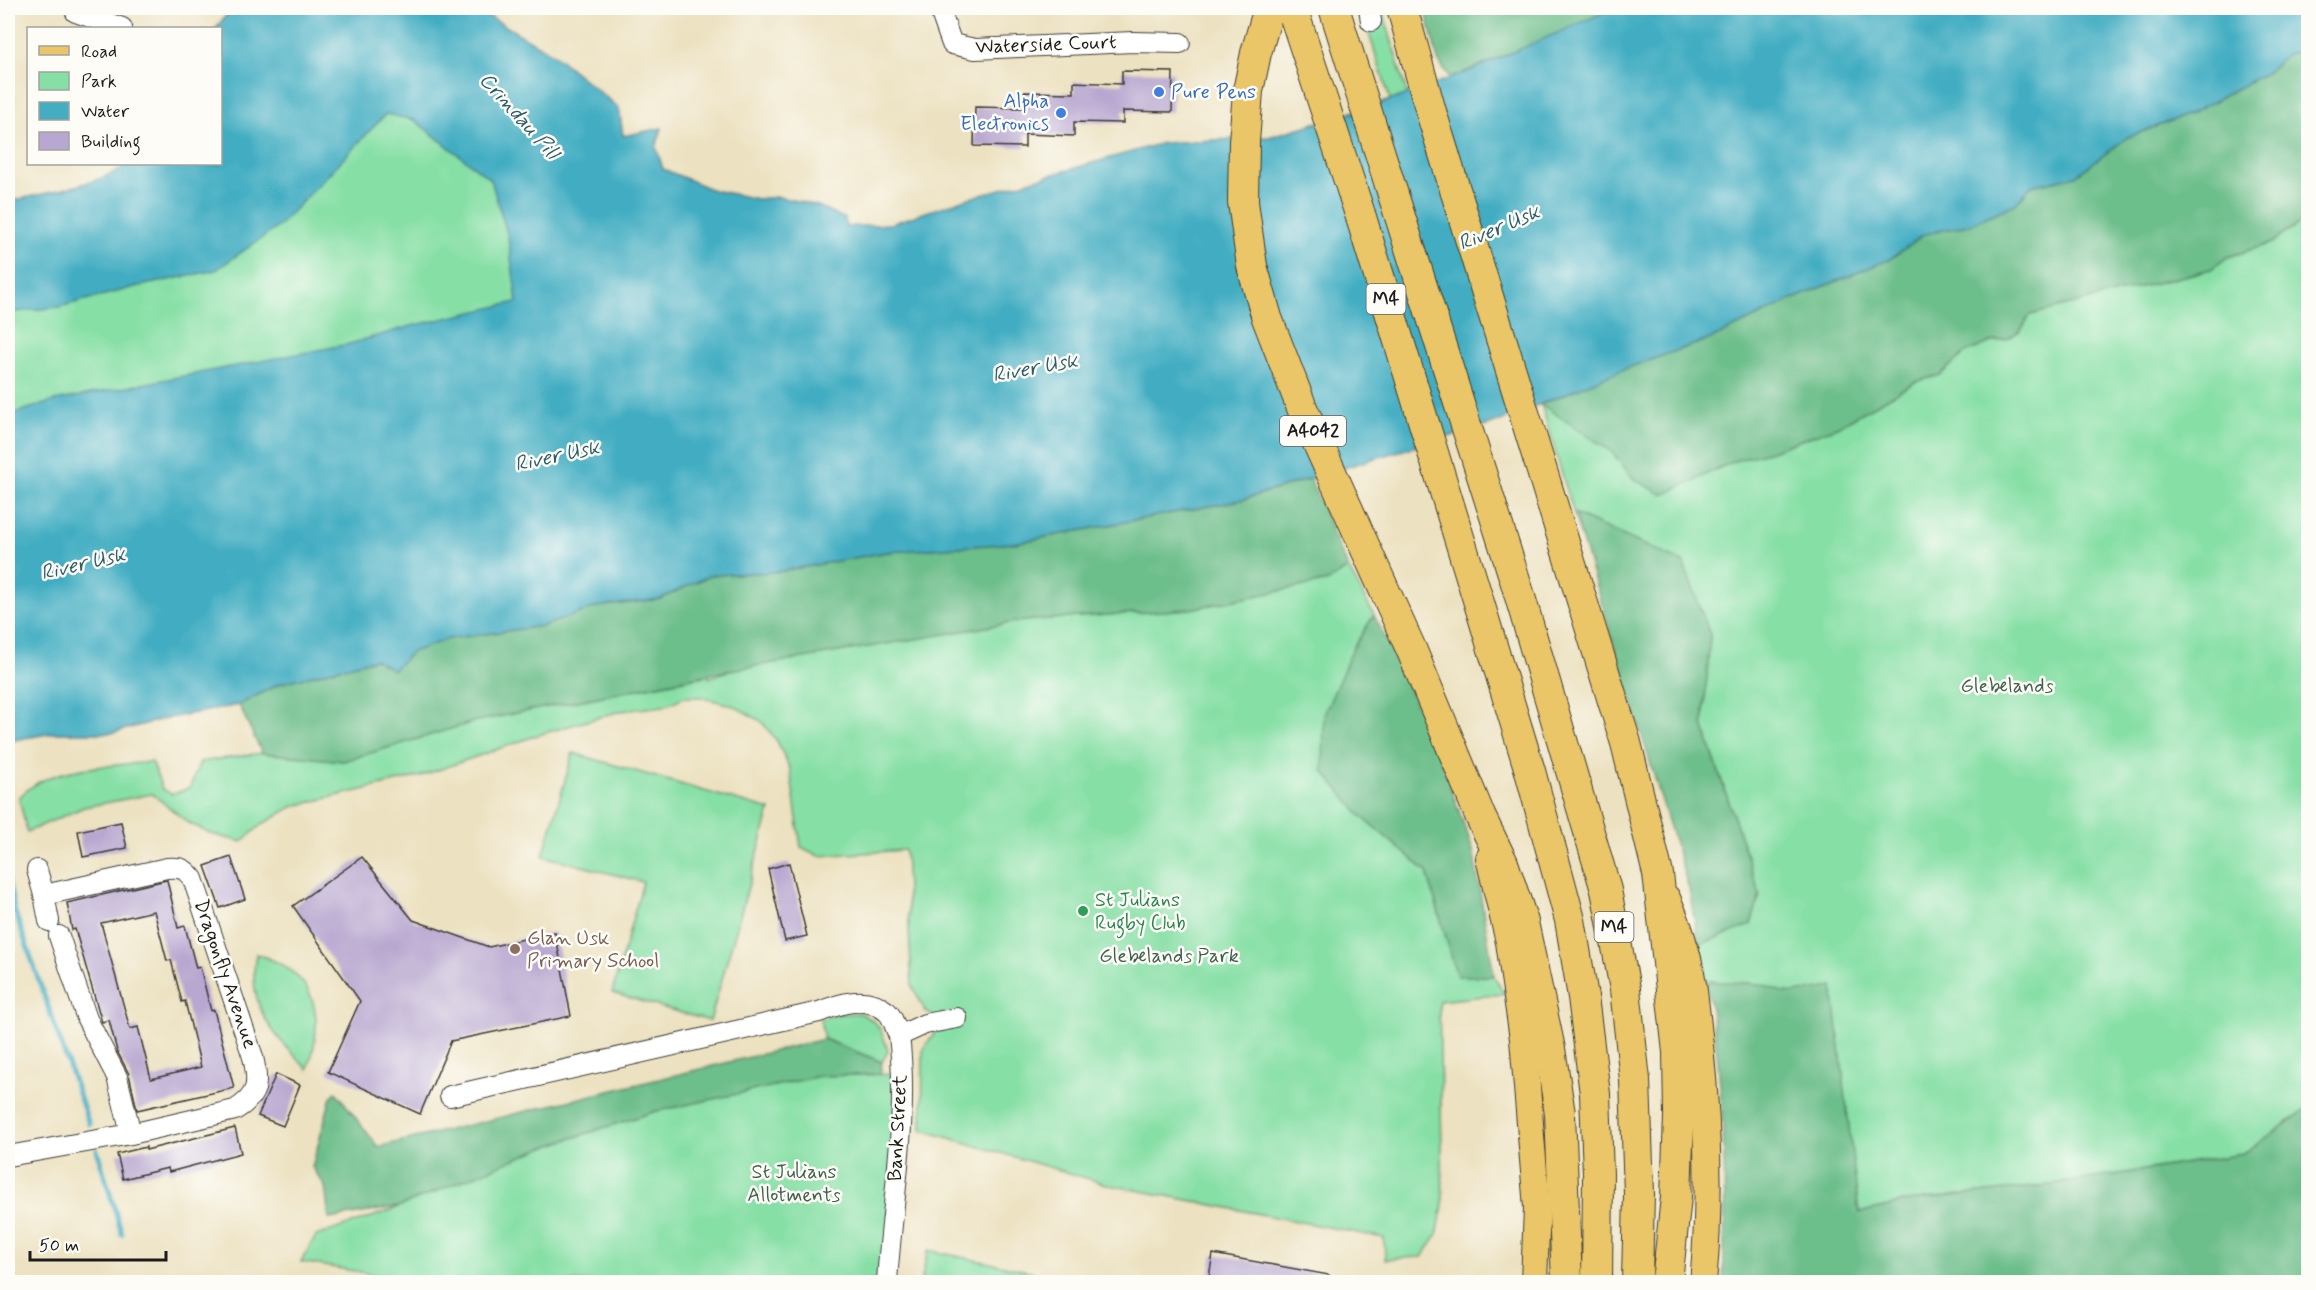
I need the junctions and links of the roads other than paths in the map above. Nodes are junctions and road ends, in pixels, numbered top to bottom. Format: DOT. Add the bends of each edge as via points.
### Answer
graph roads {
  1 [pos="76,8"];
  2 [pos="941,8"];
  3 [pos="1269,8"];
  4 [pos="1292,8"];
  5 [pos="1334,8"];
  6 [pos="1402,8"];
  7 [pos="119,27"];
  8 [pos="1180,43"];
  9 [pos="1481,818"];
  10 [pos="37,870"];
  11 [pos="1658,874"];
  12 [pos="44,895"];
  13 [pos="957,1018"];
  14 [pos="899,1036"];
  15 [pos="450,1096"];
  16 [pos="131,1134"];
  17 [pos="8,1155"];
  18 [pos="887,1282"];
  19 [pos="1534,1282"];
  20 [pos="1567,1282"];
  21 [pos="1597,1282"];
  22 [pos="1637,1282"];
  23 [pos="1667,1282"];
  24 [pos="1703,1282"];
  1 -- 7 [label="street" via="76,12"];
  2 -- 8 [label="street, Waterside Court" via="952,44 975,49"];
  3 -- 9 [label="highway, A4042" via="1248,91 1244,142 1243,202 1252,266 1266,318 1302,408 1412,651"];
  4 -- 21 [label="highway, M4" via="1360,214 1476,593 1570,920 1595,1094"];
  5 -- 22 [label="highway, M4" via="1516,583 1606,890 1635,1080"];
  6 -- 11 [label="highway" via="1626,743"];
  9 -- 19 [label="main road" via="1509,942 1523,1039 1537,1208"];
  9 -- 20 [label="highway" via="1503,863 1523,922 1550,1049 1560,1114"];
  10 -- 12 [label="street"];
  11 -- 23 [label="highway, M4" via="1678,1063 1677,1185"];
  11 -- 24 [label="main road" via="1684,941 1694,984 1707,1131 1708,1211"];
  12 -- 16 [label="street" via="87,1019 117,1077"];
  12 -- 16 [label="street, Dragonfly Avenue" via="167,868 186,870 193,879 253,1057 258,1077 255,1090 247,1103 235,1110"];
  13 -- 14 [label="street" via="925,1024"];
  14 -- 15 [label="street" via="885,1010 871,1004 846,1002 819,1012"];
  14 -- 18 [label="street, Bank Street" via="900,1124"];
  16 -- 17 [label="street, Dragonfly Avenue"];
}
